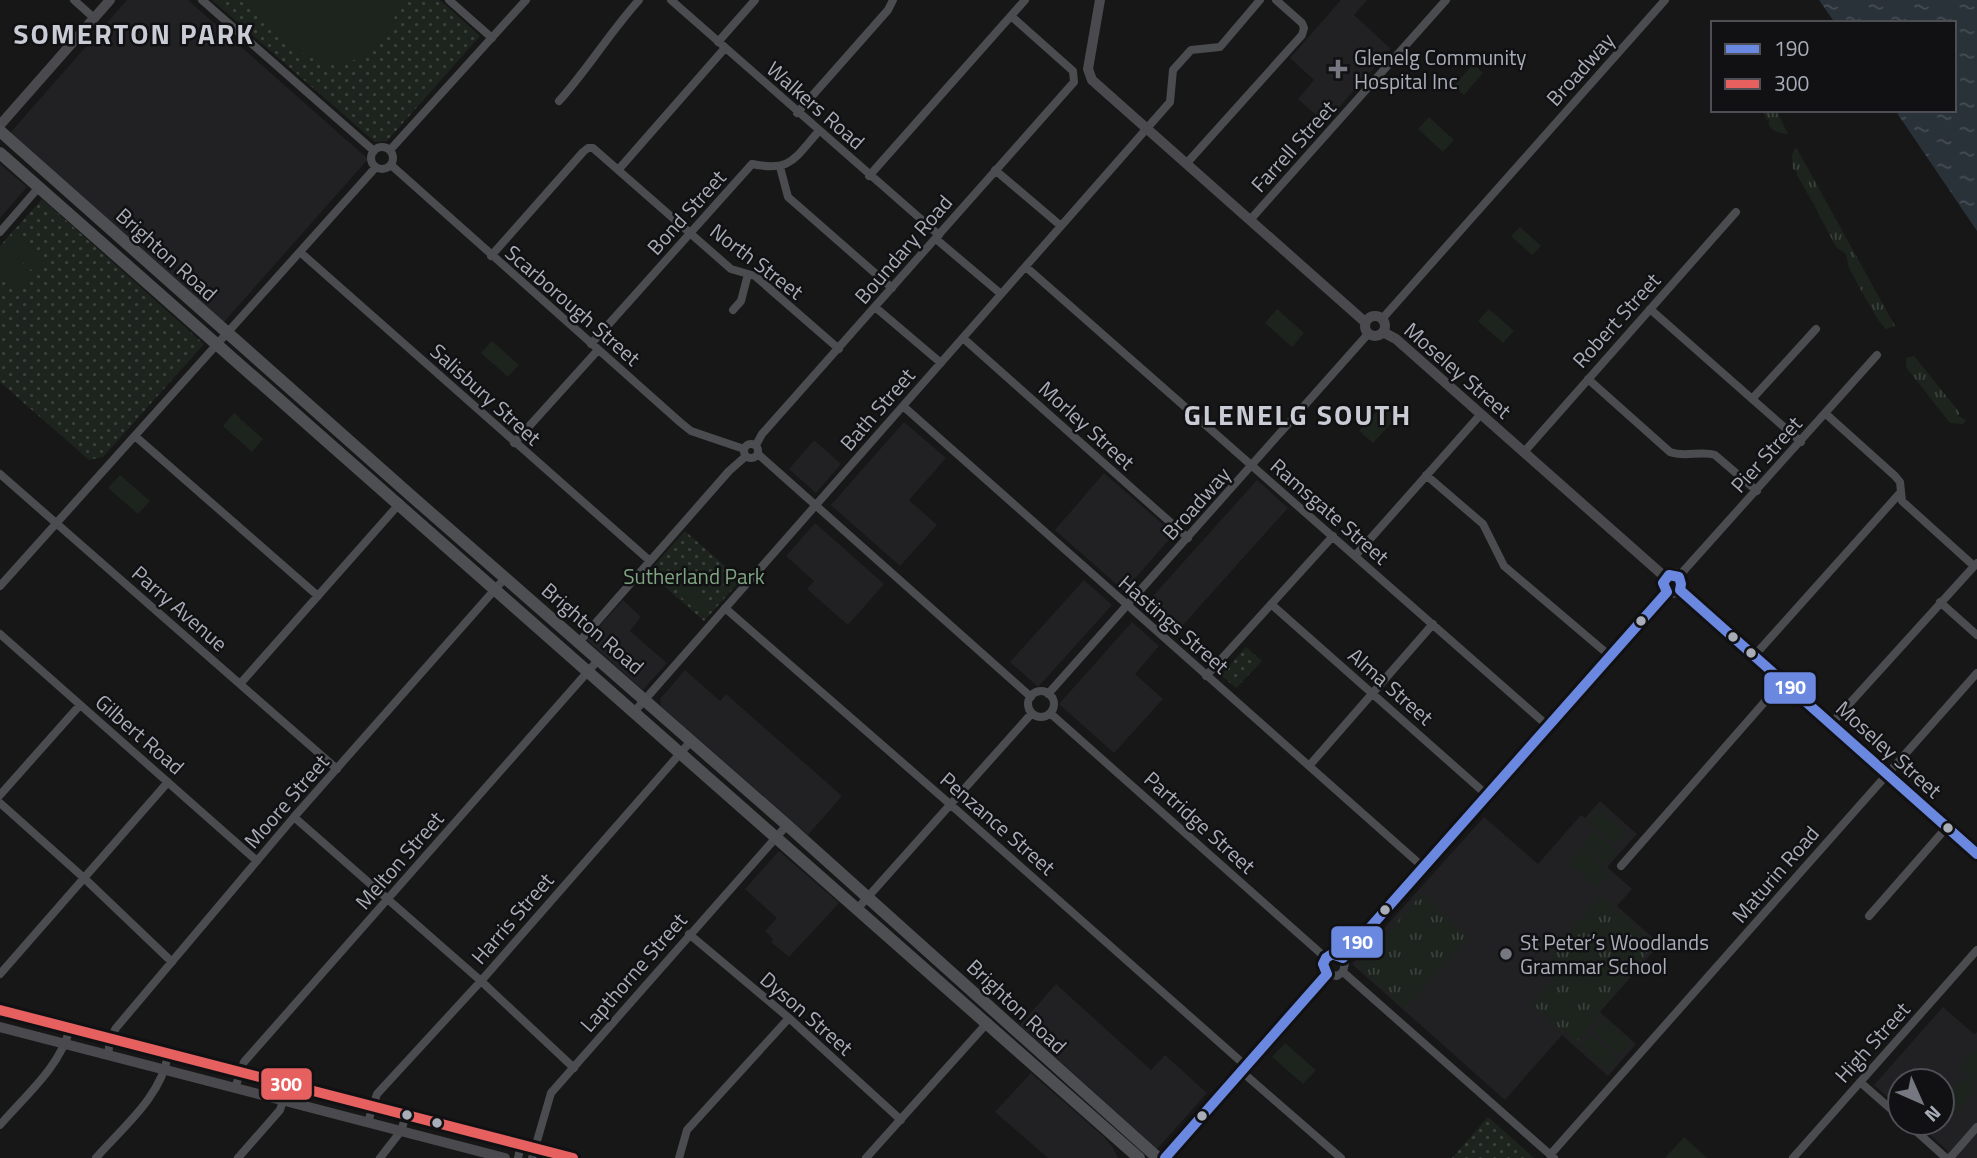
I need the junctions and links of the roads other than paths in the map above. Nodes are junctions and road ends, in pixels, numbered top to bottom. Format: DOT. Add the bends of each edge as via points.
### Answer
graph roads {
  1 [pos="74,0"];
  2 [pos="110,0"];
  3 [pos="202,0"];
  4 [pos="449,0"];
  5 [pos="526,0"];
  6 [pos="639,0"];
  7 [pos="671,0"];
  8 [pos="755,0"];
  9 [pos="893,0"];
  10 [pos="1025,0"];
  11 [pos="1100,0"];
  12 [pos="1260,0"];
  13 [pos="1276,0"];
  14 [pos="1446,0"];
  15 [pos="1665,0"];
  16 [pos="1011,16"];
  17 [pos="94,18"];
  18 [pos="492,38"];
  19 [pos="721,45"];
  20 [pos="559,101"];
  21 [pos="797,113"];
  22 [pos="0,125"];
  23 [pos="1147,129"];
  24 [pos="0,131"];
  25 [pos="818,132"];
  26 [pos="390,150"];
  27 [pos="374,151"];
  28 [pos="0,153"];
  29 [pos="1186,164"];
  30 [pos="391,165"];
  31 [pos="376,167"];
  32 [pos="779,167"];
  33 [pos="619,169"];
  34 [pos="995,170"];
  35 [pos="869,176"];
  36 [pos="39,187"];
  37 [pos="1736,212"];
  38 [pos="1250,220"];
  39 [pos="1061,226"];
  40 [pos="0,232"];
  41 [pos="691,233"];
  42 [pos="937,237"];
  43 [pos="300,252"];
  44 [pos="491,256"];
  45 [pos="1026,267"];
  46 [pos="748,274"];
  47 [pos="892,289"];
  48 [pos="1002,294"];
  49 [pos="875,307"];
  50 [pos="1650,309"];
  51 [pos="733,310"];
  52 [pos="1382,319"];
  53 [pos="1366,328"];
  54 [pos="1816,329"];
  55 [pos="1383,332"];
  56 [pos="228,334"];
  57 [pos="963,338"];
  58 [pos="218,345"];
  59 [pos="595,347"];
  60 [pos="839,349"];
  61 [pos="1877,355"];
  62 [pos="941,363"];
  63 [pos="1588,379"];
  64 [pos="1752,399"];
  65 [pos="903,406"];
  66 [pos="1481,414"];
  67 [pos="1826,414"];
  68 [pos="135,436"];
  69 [pos="1801,442"];
  70 [pos="514,443"];
  71 [pos="731,445"];
  72 [pos="757,450"];
  73 [pos="1524,452"];
  74 [pos="745,453"];
  75 [pos="1252,466"];
  76 [pos="729,471"];
  77 [pos="0,474"];
  78 [pos="1426,475"];
  79 [pos="1757,491"];
  80 [pos="408,493"];
  81 [pos="1900,494"];
  82 [pos="398,505"];
  83 [pos="816,506"];
  84 [pos="56,523"];
  85 [pos="1333,536"];
  86 [pos="1188,538"];
  87 [pos="1355,556"];
  88 [pos="650,561"];
  89 [pos="1976,565"];
  90 [pos="1679,576"];
  91 [pos="1665,577"];
  92 [pos="505,578"];
  93 [pos="0,586"];
  94 [pos="496,589"];
  95 [pos="1681,590"];
  96 [pos="1667,592"];
  97 [pos="318,596"];
  98 [pos="1940,602"];
  99 [pos="1271,604"];
  100 [pos="1127,606"];
  101 [pos="725,608"];
  102 [pos="1433,624"];
  103 [pos="0,634"];
  104 [pos="1977,635"];
  105 [pos="579,642"];
  106 [pos="1610,656"];
  107 [pos="1754,656"];
  108 [pos="599,659"];
  109 [pos="589,671"];
  110 [pos="1977,673"];
  111 [pos="1206,676"];
  112 [pos="1783,681"];
  113 [pos="240,684"];
  114 [pos="1373,693"];
  115 [pos="1048,694"];
  116 [pos="1031,697"];
  117 [pos="645,700"];
  118 [pos="80,705"];
  119 [pos="634,712"];
  120 [pos="1032,713"];
  121 [pos="1050,713"];
  122 [pos="1831,724"];
  123 [pos="1548,726"];
  124 [pos="691,741"];
  125 [pos="681,752"];
  126 [pos="1309,766"];
  127 [pos="337,769"];
  128 [pos="1887,774"];
  129 [pos="168,782"];
  130 [pos="0,794"];
  131 [pos="1487,794"];
  132 [pos="0,803"];
  133 [pos="951,805"];
  134 [pos="294,817"];
  135 [pos="787,825"];
  136 [pos="1947,827"];
  137 [pos="777,837"];
  138 [pos="1977,853"];
  139 [pos="257,861"];
  140 [pos="1620,866"];
  141 [pos="1423,867"];
  142 [pos="84,878"];
  143 [pos="868,897"];
  144 [pos="388,899"];
  145 [pos="858,908"];
  146 [pos="1869,916"];
  147 [pos="689,934"];
  148 [pos="1977,950"];
  149 [pos="1326,958"];
  150 [pos="1343,958"];
  151 [pos="172,962"];
  152 [pos="1343,972"];
  153 [pos="0,974"];
  154 [pos="1327,974"];
  155 [pos="481,981"];
  156 [pos="0,1010"];
  157 [pos="789,1018"];
  158 [pos="992,1018"];
  159 [pos="0,1027"];
  160 [pos="71,1028"];
  161 [pos="110,1040"];
  162 [pos="66,1045"];
  163 [pos="108,1055"];
  164 [pos="168,1055"];
  165 [pos="574,1068"];
  166 [pos="1243,1068"];
  167 [pos="165,1072"];
  168 [pos="239,1072"];
  169 [pos="1860,1082"];
  170 [pos="288,1086"];
  171 [pos="235,1088"];
  172 [pos="284,1102"];
  173 [pos="1886,1105"];
  174 [pos="372,1106"];
  175 [pos="405,1115"];
  176 [pos="901,1119"];
  177 [pos="368,1122"];
  178 [pos="0,1125"];
  179 [pos="1977,1127"];
  180 [pos="401,1131"];
  181 [pos="1923,1137"];
  182 [pos="1122,1143"];
  183 [pos="521,1145"];
  184 [pos="533,1153"];
  185 [pos="1552,1156"];
  186 [pos="96,1158"];
  187 [pos="238,1158"];
  188 [pos="380,1158"];
  189 [pos="505,1158"];
  190 [pos="518,1158"];
  191 [pos="573,1158"];
  192 [pos="678,1158"];
  193 [pos="866,1158"];
  194 [pos="1127,1158"];
  195 [pos="1139,1158"];
  196 [pos="1158,1158"];
  197 [pos="1165,1158"];
  198 [pos="1341,1158"];
  199 [pos="1793,1158"];
  200 [pos="1948,1158"];
  1 -- 17 [label="street"];
  2 -- 17 [label="street"];
  3 -- 27 [label="street"];
  4 -- 18 [label="street"];
  5 -- 18 [label="street"];
  6 -- 20 [label="street"];
  7 -- 19 [label="street, Walkers Road"];
  8 -- 19 [label="street"];
  9 -- 21 [label="street"];
  10 -- 16 [label="street"];
  11 -- 23 [label="street" via="1089,76"];
  12 -- 23 [label="street, Bath Street" via="1220,47 1191,50 1173,70 1170,102"];
  13 -- 29 [label="street" via="1302,23 1302,35"];
  14 -- 38 [label="street, Farrell Street"];
  15 -- 52 [label="street, Broadway"];
  16 -- 34 [label="street, Boundary Road" via="1075,75 1074,82"];
  16 -- 35 [label="street"];
  17 -- 22 [label="street"];
  18 -- 26 [label="street"];
  19 -- 21 [label="street, Walkers Road"];
  19 -- 33 [label="street"];
  21 -- 25 [label="street, Walkers Road"];
  23 -- 29 [label="street"];
  23 -- 39 [label="street, Bath Street"];
  24 -- 56 [label="main road, Brighton Road"];
  25 -- 32 [label="street" via="795,158"];
  25 -- 35 [label="street, Walkers Road"];
  26 -- 27 [label="street"];
  26 -- 30 [label="street"];
  27 -- 31 [label="street" via="371,158"];
  28 -- 36 [label="main road, Brighton Road"];
  29 -- 38 [label="street"];
  30 -- 31 [label="street"];
  30 -- 44 [label="street, Scarborough Street"];
  31 -- 43 [label="street"];
  32 -- 41 [label="street, Bond Street" via="752,164"];
  32 -- 47 [label="street" via="788,197"];
  33 -- 41 [label="street, North Street"];
  33 -- 44 [label="street, North Street" via="591,148 583,152"];
  34 -- 39 [label="street"];
  34 -- 42 [label="street, Boundary Road"];
  35 -- 42 [label="street, Walkers Road"];
  36 -- 40 [label="street"];
  36 -- 58 [label="main road, Brighton Road"];
  37 -- 50 [label="street, Robert Street"];
  38 -- 53 [label="street"];
  39 -- 45 [label="street, Bath Street"];
  41 -- 46 [label="street, North Street" via="731,269"];
  41 -- 59 [label="street, Bond Street"];
  42 -- 47 [label="street, Boundary Road"];
  42 -- 48 [label="street, Walkers Road"];
  43 -- 56 [label="street"];
  43 -- 70 [label="street, Salisbury Street"];
  44 -- 59 [label="street, Scarborough Street"];
  45 -- 48 [label="street, Bath Street"];
  45 -- 75 [label="street, Ramsgate Street"];
  46 -- 51 [label="street" via="741,301"];
  46 -- 60 [label="street, North Street"];
  47 -- 49 [label="street, Boundary Road"];
  48 -- 57 [label="street, Bath Street"];
  49 -- 60 [label="street, Boundary Road"];
  49 -- 62 [label="street"];
  50 -- 63 [label="street, Robert Street"];
  50 -- 64 [label="street"];
  52 -- 53 [label="street" via="1373,316"];
  52 -- 55 [label="street"];
  53 -- 55 [label="street" via="1377,336"];
  53 -- 75 [label="street, Broadway"];
  54 -- 64 [label="street"];
  55 -- 66 [label="street, Moseley Street"];
  56 -- 58 [label="street"];
  56 -- 80 [label="main road, Brighton Road"];
  57 -- 62 [label="street, Bath Street"];
  57 -- 86 [label="street, Morley Street"];
  58 -- 68 [label="street"];
  58 -- 82 [label="main road, Brighton Road"];
  59 -- 70 [label="street, Bond Street"];
  59 -- 71 [label="street, Scarborough Street" via="691,431"];
  60 -- 72 [label="street, Boundary Road" via="762,434"];
  61 -- 67 [label="street, Pier Street"];
  62 -- 65 [label="street, Bath Street"];
  63 -- 73 [label="street, Robert Street"];
  63 -- 79 [label="street" via="1670,452 1716,455"];
  64 -- 69 [label="street"];
  65 -- 83 [label="street, Bath Street"];
  65 -- 100 [label="street, Hastings Street"];
  66 -- 73 [label="street, Moseley Street"];
  66 -- 78 [label="street"];
  67 -- 69 [label="street, Pier Street"];
  67 -- 81 [label="street" via="1895,476"];
  68 -- 84 [label="street"];
  68 -- 97 [label="street"];
  69 -- 79 [label="street, Pier Street"];
  70 -- 88 [label="street, Salisbury Street"];
  71 -- 74 [label="street, Scarborough Street"];
  71 -- 76 [label="street"];
  72 -- 74 [label="street" via="749,444"];
  72 -- 83 [label="street"];
  73 -- 91 [label="street, Moseley Street"];
  74 -- 76 [label="street"];
  75 -- 85 [label="street, Ramsgate Street"];
  75 -- 86 [label="street, Broadway"];
  76 -- 88 [label="street"];
  77 -- 84 [label="street, Parry Avenue"];
  78 -- 87 [label="street"];
  78 -- 106 [label="street" via="1483,524 1504,566"];
  79 -- 90 [label="street, Pier Street"];
  80 -- 82 [label="street"];
  80 -- 92 [label="main road, Brighton Road"];
  81 -- 89 [label="street" via="1902,501"];
  81 -- 107 [label="street"];
  82 -- 94 [label="main road, Brighton Road"];
  82 -- 97 [label="street"];
  83 -- 101 [label="street, Bath Street"];
  83 -- 116 [label="street"];
  84 -- 93 [label="street"];
  84 -- 113 [label="street, Parry Avenue"];
  85 -- 87 [label="street, Ramsgate Street"];
  85 -- 99 [label="street"];
  86 -- 100 [label="street, Broadway"];
  87 -- 102 [label="street, Ramsgate Street"];
  88 -- 105 [label="street"];
  89 -- 98 [label="street"];
  90 -- 91 [label="street"];
  90 -- 95 [label="street"];
  91 -- 96 [label="street"];
  92 -- 94 [label="street, Moore Street"];
  92 -- 105 [label="main road, Brighton Road"];
  94 -- 109 [label="main road, Brighton Road"];
  94 -- 127 [label="street, Moore Street"];
  95 -- 96 [label="street"];
  95 -- 107 [label="street, Moseley Street"];
  96 -- 106 [label="street"];
  97 -- 113 [label="street"];
  98 -- 104 [label="street"];
  98 -- 122 [label="street"];
  99 -- 111 [label="street"];
  99 -- 114 [label="street, Alma Street"];
  100 -- 111 [label="street, Hastings Street"];
  100 -- 115 [label="street, Broadway"];
  101 -- 117 [label="street, Bath Street"];
  101 -- 133 [label="street, Penzance Street"];
  102 -- 114 [label="street"];
  102 -- 123 [label="street, Ramsgate Street"];
  103 -- 118 [label="street, Gilbert Road"];
  105 -- 108 [label="main road, Brighton Road"];
  106 -- 123 [label="street"];
  107 -- 112 [label="street, Moseley Street"];
  108 -- 109 [label="street, Melton Street"];
  108 -- 117 [label="main road, Brighton Road"];
  109 -- 119 [label="main road, Brighton Road"];
  109 -- 144 [label="street, Melton Street"];
  110 -- 128 [label="street, Maturin Road"];
  111 -- 126 [label="street, Hastings Street"];
  112 -- 122 [label="street, Moseley Street"];
  112 -- 140 [label="street"];
  113 -- 127 [label="street, Parry Avenue"];
  114 -- 126 [label="street"];
  114 -- 131 [label="street, Alma Street"];
  115 -- 116 [label="street" via="1041,691"];
  115 -- 121 [label="street" via="1054,705"];
  116 -- 120 [label="street"];
  117 -- 119 [label="street, Bath Street"];
  117 -- 124 [label="main road, Brighton Road"];
  118 -- 129 [label="street, Gilbert Road"];
  118 -- 130 [label="street"];
  119 -- 125 [label="main road, Brighton Road"];
  120 -- 121 [label="street" via="1043,717"];
  120 -- 133 [label="street"];
  121 -- 149 [label="street, Partridge Street"];
  122 -- 128 [label="street, Moseley Street"];
  123 -- 131 [label="street"];
  124 -- 125 [label="street, Harris Street"];
  124 -- 135 [label="main road, Brighton Road"];
  125 -- 137 [label="main road, Brighton Road"];
  125 -- 155 [label="street, Harris Street"];
  126 -- 141 [label="street, Hastings Street"];
  127 -- 134 [label="street, Moore Street"];
  128 -- 136 [label="street, Moseley Street"];
  128 -- 185 [label="street, Maturin Road"];
  129 -- 139 [label="street, Gilbert Road"];
  129 -- 142 [label="street"];
  131 -- 141 [label="street"];
  132 -- 142 [label="street"];
  133 -- 143 [label="street"];
  133 -- 166 [label="street, Penzance Street"];
  134 -- 139 [label="street, Moore Street"];
  134 -- 144 [label="street"];
  135 -- 137 [label="street, Lapthorne Street"];
  135 -- 143 [label="main road, Brighton Road"];
  136 -- 138 [label="street, Moseley Street"];
  136 -- 146 [label="street"];
  137 -- 145 [label="main road, Brighton Road"];
  137 -- 147 [label="street, Lapthorne Street"];
  139 -- 151 [label="street, Moore Street"];
  141 -- 150 [label="street"];
  142 -- 151 [label="street"];
  142 -- 153 [label="street"];
  143 -- 145 [label="street"];
  143 -- 158 [label="main road, Brighton Road" via="937,958"];
  144 -- 155 [label="street"];
  144 -- 168 [label="street, Melton Street"];
  145 -- 158 [label="main road, Brighton Road"];
  147 -- 157 [label="street, Dyson Street"];
  147 -- 165 [label="street, Lapthorne Street"];
  148 -- 169 [label="street, High Street"];
  149 -- 150 [label="street" via="1336,954"];
  149 -- 154 [label="street"];
  150 -- 152 [label="street"];
  151 -- 161 [label="street, Moore Street"];
  152 -- 154 [label="street"];
  152 -- 185 [label="street"];
  154 -- 166 [label="street"];
  155 -- 165 [label="street"];
  155 -- 174 [label="street, Harris Street" via="377,1094"];
  156 -- 160 [label="street"];
  157 -- 176 [label="street, Dyson Street"];
  157 -- 192 [label="street" via="687,1130"];
  158 -- 176 [label="street"];
  158 -- 182 [label="main road, Brighton Road"];
  158 -- 196 [label="main road, Brighton Road"];
  159 -- 162 [label="street"];
  160 -- 161 [label="street"];
  160 -- 162 [label="street"];
  161 -- 163 [label="street, Moore Street"];
  161 -- 164 [label="street"];
  162 -- 163 [label="street"];
  162 -- 178 [label="street"];
  163 -- 167 [label="street"];
  164 -- 167 [label="street"];
  164 -- 168 [label="street"];
  165 -- 184 [label="street, Lapthorne Street" via="551,1093"];
  166 -- 197 [label="street"];
  166 -- 198 [label="street, Penzance Street"];
  167 -- 171 [label="street"];
  167 -- 186 [label="street" via="159,1086"];
  168 -- 170 [label="street"];
  168 -- 171 [label="street, Melton Street"];
  169 -- 173 [label="street"];
  169 -- 199 [label="street, High Street"];
  170 -- 172 [label="street"];
  170 -- 174 [label="street"];
  171 -- 172 [label="street"];
  172 -- 177 [label="street"];
  172 -- 187 [label="street"];
  174 -- 175 [label="street"];
  174 -- 177 [label="street, Harris Street"];
  175 -- 180 [label="street"];
  175 -- 183 [label="street"];
  176 -- 193 [label="street"];
  177 -- 180 [label="street"];
  179 -- 200 [label="street"];
  180 -- 188 [label="street"];
  180 -- 189 [label="street"];
  181 -- 200 [label="street"];
  182 -- 194 [label="main road"];
  182 -- 195 [label="main road, Brighton Road"];
  183 -- 184 [label="street"];
  183 -- 190 [label="street"];
  184 -- 191 [label="street"];
}
